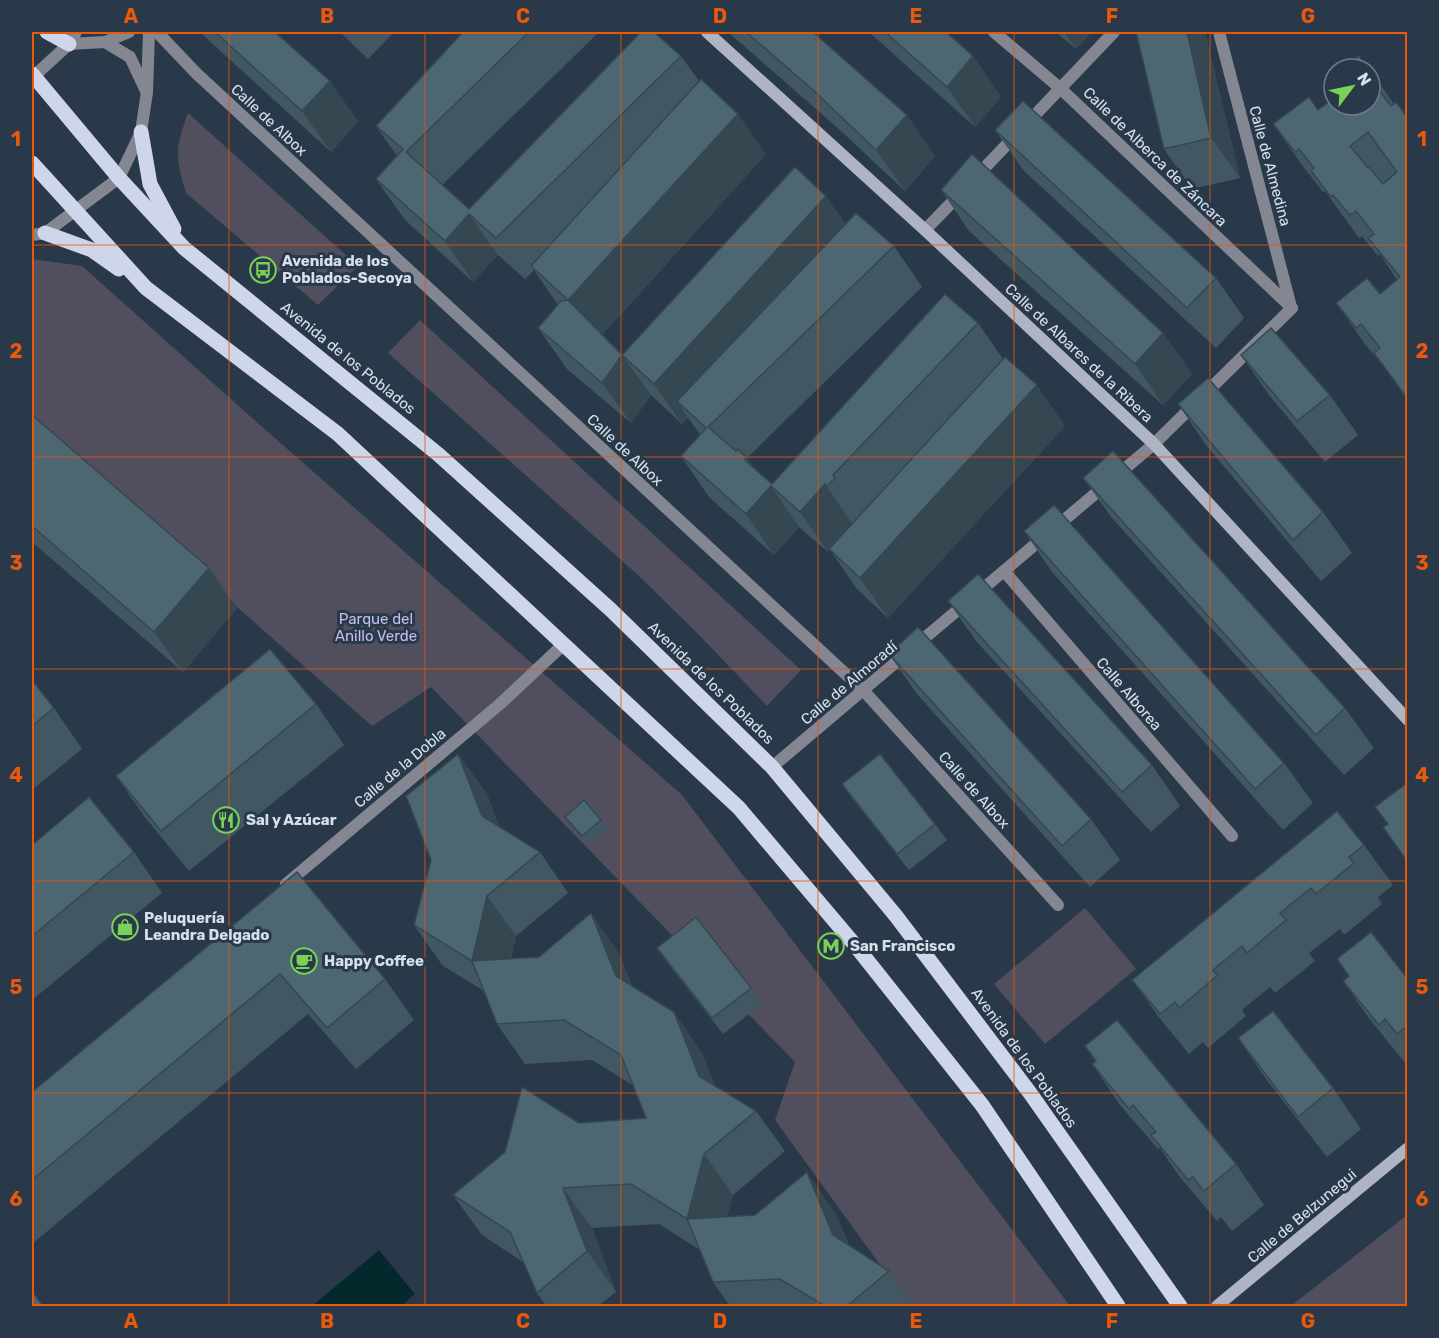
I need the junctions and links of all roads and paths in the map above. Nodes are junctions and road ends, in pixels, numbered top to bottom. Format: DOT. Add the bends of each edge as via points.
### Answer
graph roads {
  1 [pos="47,32"];
  2 [pos="129,32"];
  3 [pos="149,32"];
  4 [pos="157,32"];
  5 [pos="707,32"];
  6 [pos="994,32"];
  7 [pos="1114,32"];
  8 [pos="1219,32"];
  9 [pos="72,38"];
  10 [pos="105,42"];
  11 [pos="32,76"];
  12 [pos="1061,89"];
  13 [pos="147,92"];
  14 [pos="141,132"];
  15 [pos="32,163"];
  16 [pos="119,178"];
  17 [pos="74,211"];
  18 [pos="925,230"];
  19 [pos="38,234"];
  20 [pos="184,248"];
  21 [pos="146,288"];
  22 [pos="1292,308"];
  23 [pos="1154,444"];
  24 [pos="1004,571"];
  25 [pos="564,644"];
  26 [pos="863,690"];
  27 [pos="1407,720"];
  28 [pos="772,768"];
  29 [pos="1232,836"];
  30 [pos="275,894"];
  31 [pos="1058,905"];
  32 [pos="1407,1148"];
  33 [pos="1118,1306"];
  34 [pos="1180,1306"];
  35 [pos="1217,1306"];
  1 -- 9 [label="main road"];
  2 -- 10 [label="street"];
  3 -- 13 [label="street"];
  4 -- 26 [label="street, Calle de Albox" via="196,73"];
  5 -- 18 [label="street, Calle de Albares de la Ribera"];
  6 -- 12 [label="street, Calle de Alberca de Záncara"];
  7 -- 12 [label="street"];
  8 -- 22 [label="street, Calle de Almedina"];
  9 -- 10 [label="street"];
  9 -- 11 [label="street, Avenida de los Poblados"];
  10 -- 13 [label="street" via="130,57"];
  11 -- 16 [label="main road, Avenida de los Poblados"];
  12 -- 18 [label="street"];
  12 -- 22 [label="street, Calle de Alberca de Záncara"];
  13 -- 14 [label="street"];
  14 -- 16 [label="street"];
  14 -- 20 [label="main road" via="150,184"];
  15 -- 17 [label="main road"];
  16 -- 17 [label="street"];
  16 -- 20 [label="main road, Avenida de los Poblados"];
  17 -- 19 [label="street"];
  17 -- 21 [label="main road"];
  18 -- 23 [label="street, Calle de Albares de la Ribera"];
  19 -- 21 [label="main road" via="92,250"];
  20 -- 28 [label="main road, Avenida de los Poblados" via="439,455 611,610"];
  21 -- 25 [label="main road" via="338,434"];
  22 -- 23 [label="street, Calle de Almoradí"];
  23 -- 24 [label="street, Calle de Almoradí"];
  23 -- 27 [label="street, Calle de Albares de la Ribera"];
  24 -- 26 [label="street, Calle de Almoradí"];
  24 -- 29 [label="street, Calle Alborea"];
  25 -- 30 [label="street, Calle de la Dobla" via="500,704"];
  25 -- 33 [label="main road" via="739,808 855,945 982,1105"];
  26 -- 28 [label="street, Calle de Almoradí"];
  26 -- 31 [label="street, Calle de Albox"];
  28 -- 34 [label="main road, Avenida de los Poblados" via="896,915 1030,1093"];
  32 -- 35 [label="street, Calle de Belzunegui"];
}
